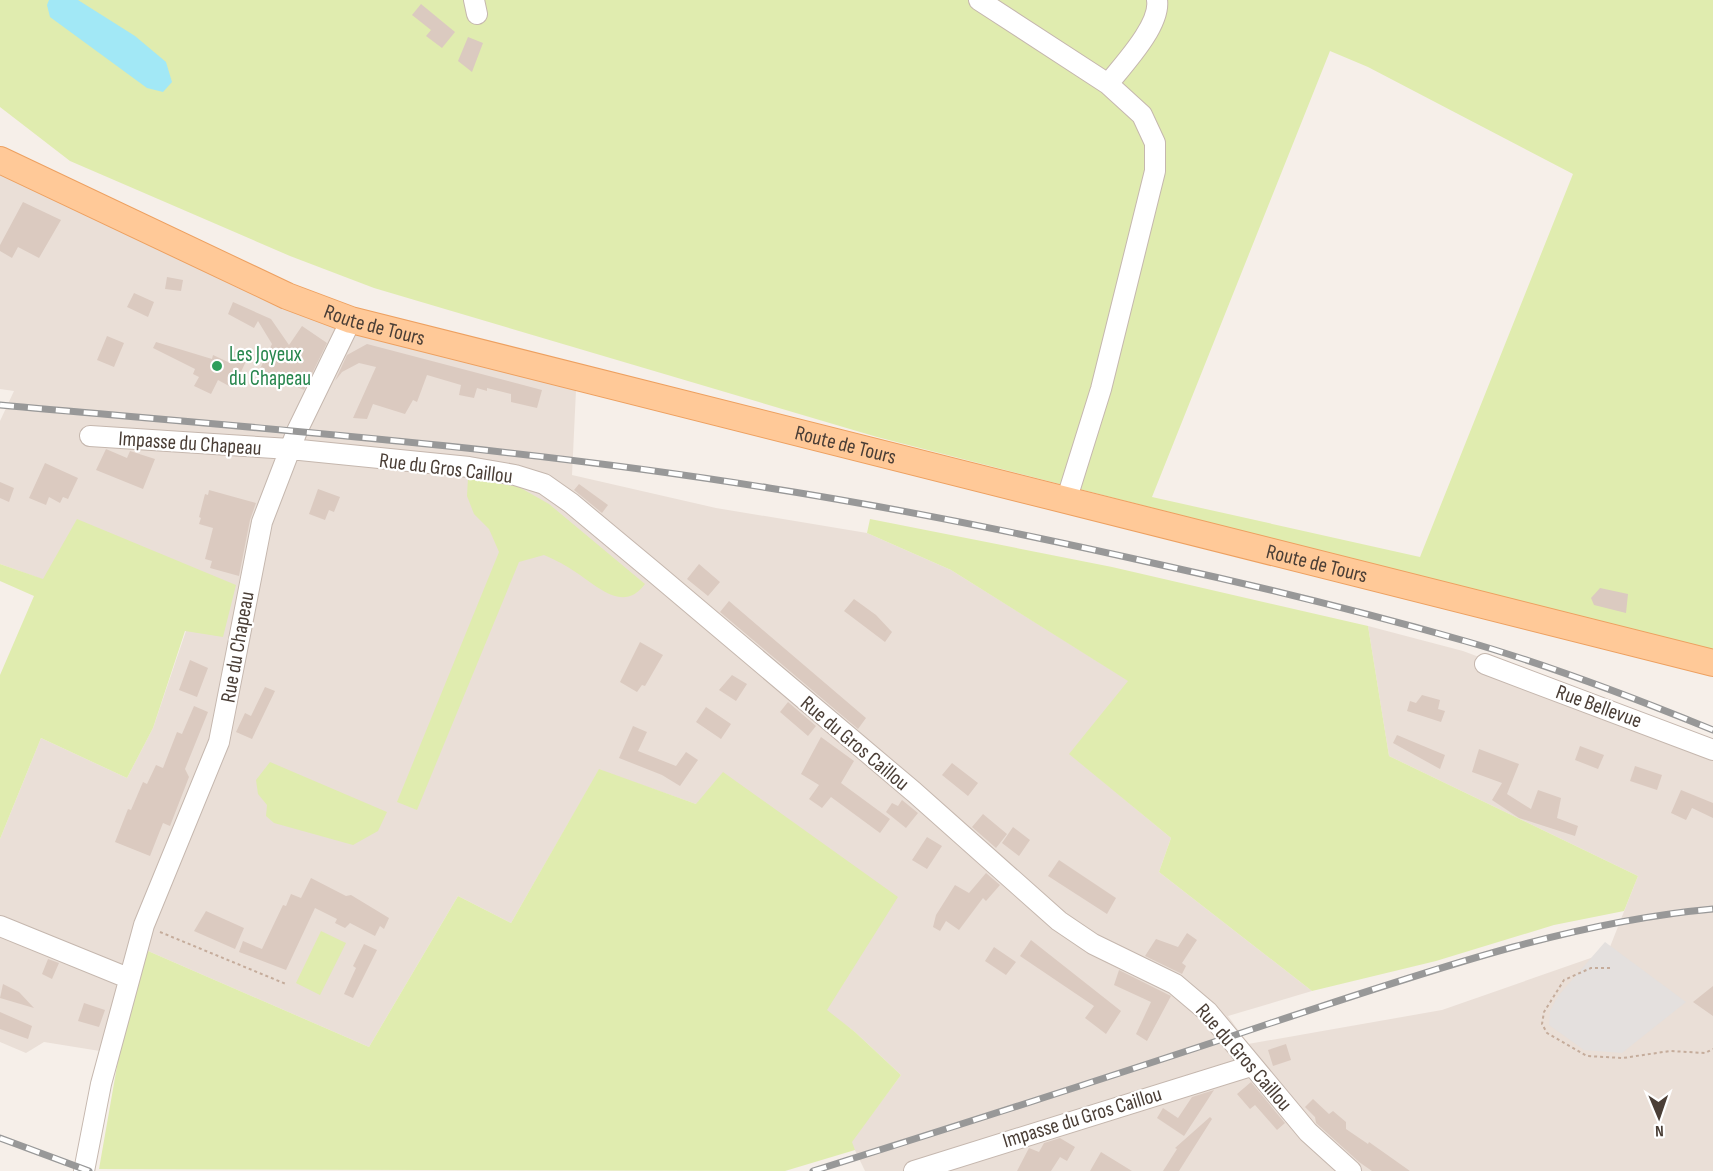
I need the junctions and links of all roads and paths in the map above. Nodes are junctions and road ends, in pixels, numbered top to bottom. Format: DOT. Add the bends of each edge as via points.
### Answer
graph roads {
  1 [pos="979,0"];
  2 [pos="1157,0"];
  3 [pos="1108,84"];
  4 [pos="0,160"];
  5 [pos="351,320"];
  6 [pos="90,436"];
  7 [pos="290,449"];
  8 [pos="1067,498"];
  9 [pos="1713,663"];
  10 [pos="1485,664"];
  11 [pos="1713,750"];
  12 [pos="144,925"];
  13 [pos="0,926"];
  14 [pos="1610,968"];
  15 [pos="128,978"];
  16 [pos="286,984"];
  17 [pos="1713,1049"];
  18 [pos="1251,1066"];
  19 [pos="84,1171"];
  20 [pos="914,1171"];
  21 [pos="1351,1171"];
  1 -- 3 [label="street"];
  2 -- 3 [label="street" via="1145,35"];
  3 -- 8 [label="street" via="1142,115 1155,143 1155,171 1101,389"];
  4 -- 5 [label="main road, Route de Tours" via="287,296"];
  5 -- 7 [label="street, Rue du Chapeau"];
  5 -- 8 [label="main road, Route de Tours"];
  6 -- 7 [label="street, Impasse du Chapeau"];
  7 -- 12 [label="street, Rue du Chapeau" via="262,522 219,742"];
  7 -- 18 [label="street, Rue du Gros Caillou" via="469,467 544,484 914,792 1059,921 1093,945 1156,974 1189,995 1208,1012"];
  8 -- 9 [label="main road, Route de Tours"];
  10 -- 11 [label="street, Rue Bellevue"];
  12 -- 15 [label="street, Rue du Chapeau"];
  12 -- 16 [label="path"];
  13 -- 15 [label="street"];
  14 -- 17 [label="path" via="1591,968 1564,980 1544,1012 1543,1029 1587,1056 1623,1058 1670,1051 1705,1053"];
  15 -- 19 [label="street, Rue du Chapeau" via="90,1131"];
  18 -- 20 [label="street, Impasse du Gros Caillou"];
  18 -- 21 [label="street, Rue du Gros Caillou" via="1308,1132"];
}
